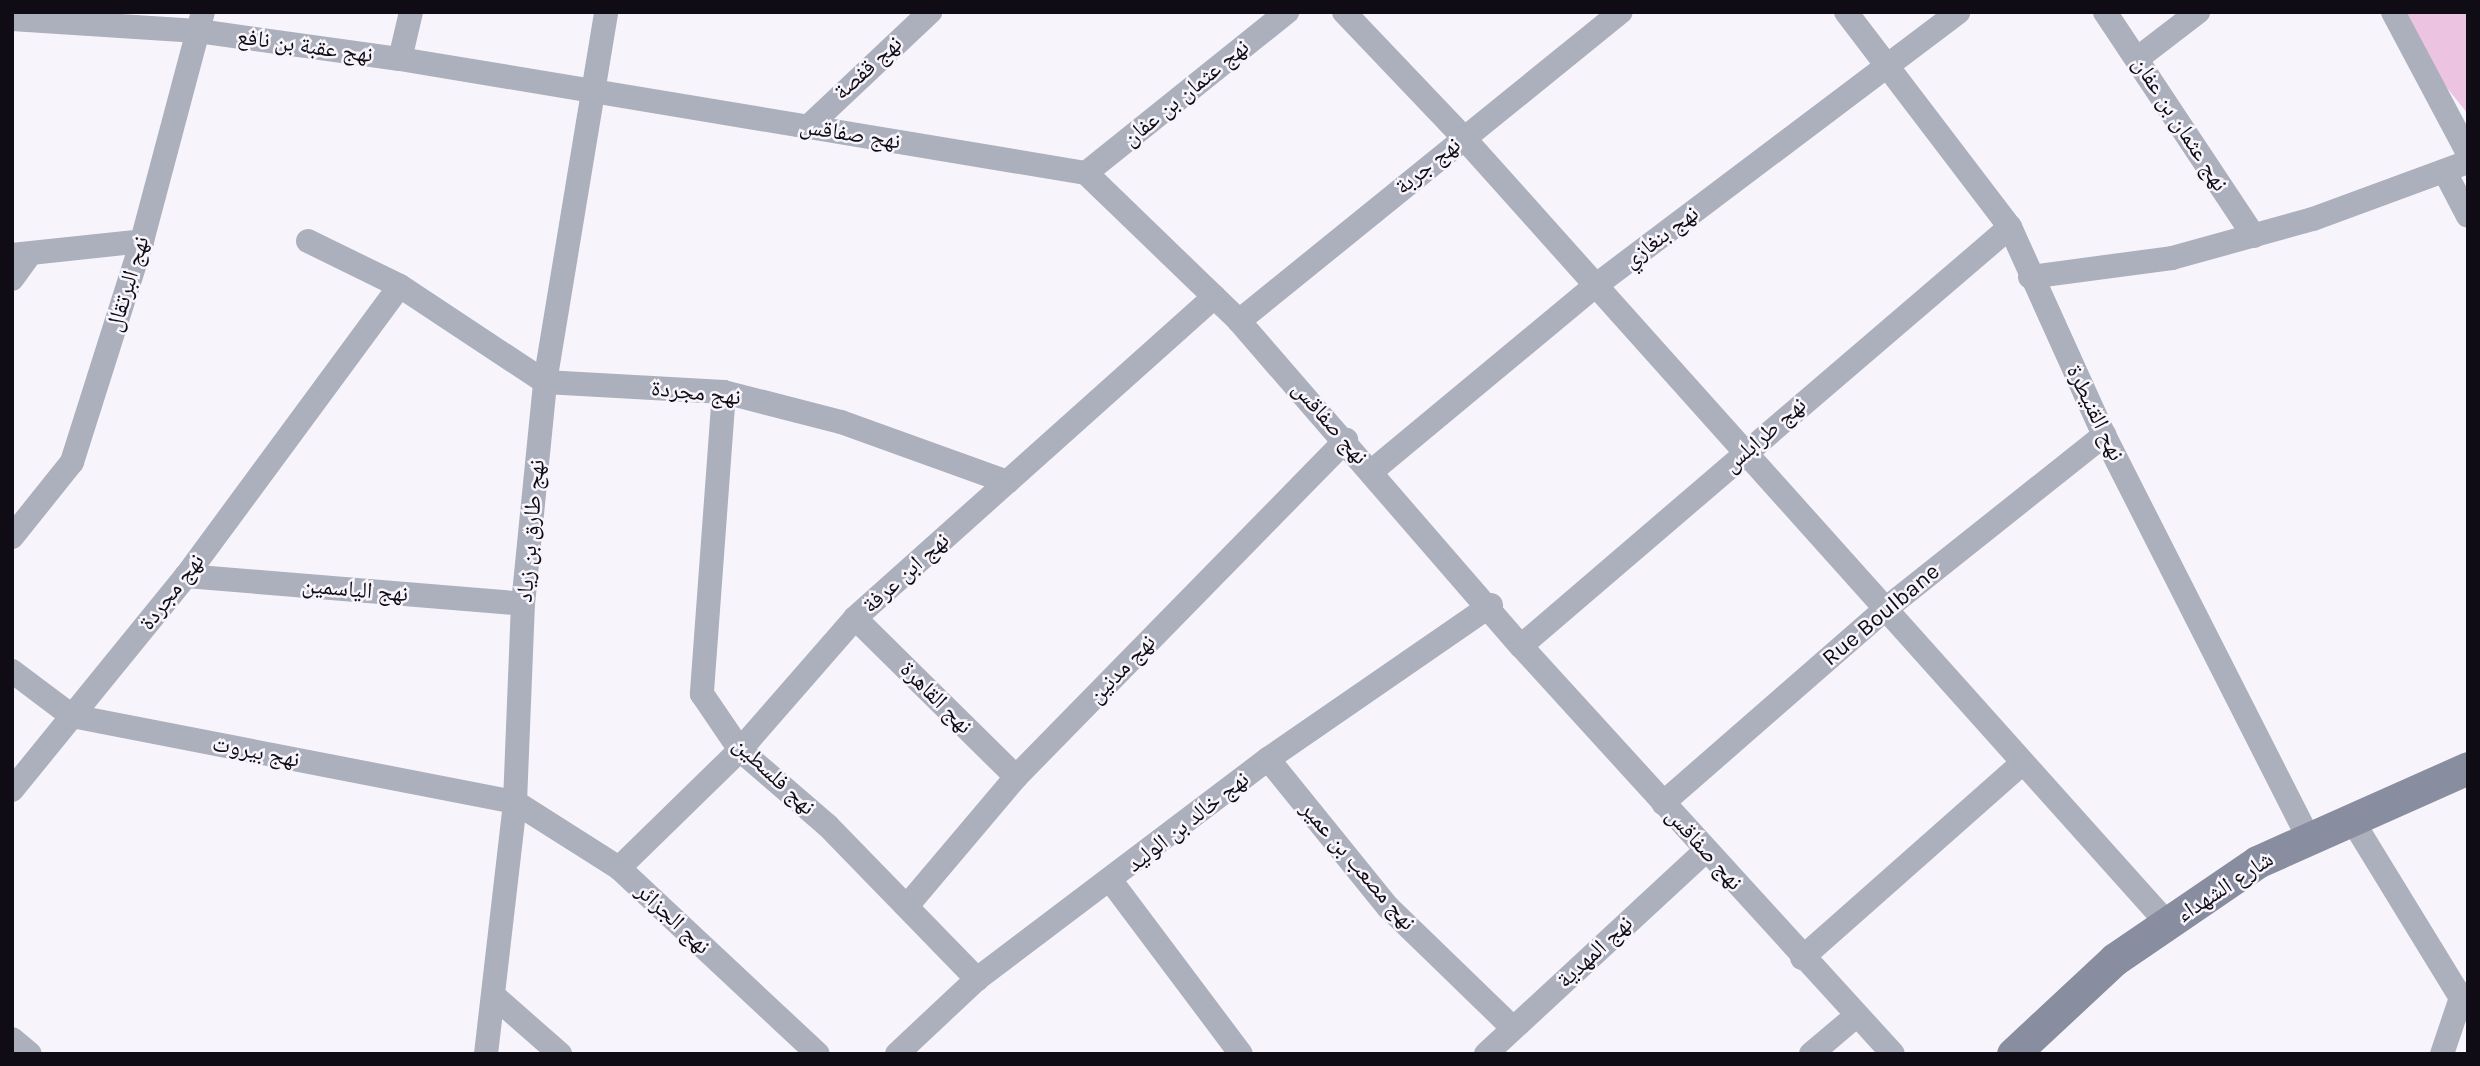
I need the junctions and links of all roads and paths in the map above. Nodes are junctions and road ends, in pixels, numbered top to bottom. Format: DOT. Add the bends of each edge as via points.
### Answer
graph roads {
  1 [pos="411,12"];
  2 [pos="606,12"];
  3 [pos="930,12"];
  4 [pos="1287,12"];
  5 [pos="1344,12"];
  6 [pos="1620,12"];
  7 [pos="1846,12"];
  8 [pos="1958,12"];
  9 [pos="2105,12"];
  10 [pos="2198,12"];
  11 [pos="2393,12"];
  12 [pos="12,19"];
  13 [pos="200,21"];
  14 [pos="2138,58"];
  15 [pos="400,59"];
  16 [pos="1886,68"];
  17 [pos="596,93"];
  18 [pos="808,127"];
  19 [pos="1463,137"];
  20 [pos="2468,153"];
  21 [pos="2468,162"];
  22 [pos="1086,173"];
  23 [pos="2446,174"];
  24 [pos="2468,216"];
  25 [pos="2010,226"];
  26 [pos="2254,236"];
  27 [pos="142,241"];
  28 [pos="308,241"];
  29 [pos="21,256"];
  30 [pos="2030,277"];
  31 [pos="12,279"];
  32 [pos="400,286"];
  33 [pos="1595,286"];
  34 [pos="1214,297"];
  35 [pos="1239,321"];
  36 [pos="545,382"];
  37 [pos="724,392"];
  38 [pos="2104,435"];
  39 [pos="1346,440"];
  40 [pos="1744,453"];
  41 [pos="1372,471"];
  42 [pos="1008,482"];
  43 [pos="12,537"];
  44 [pos="186,576"];
  45 [pos="523,604"];
  46 [pos="1491,605"];
  47 [pos="1884,611"];
  48 [pos="855,618"];
  49 [pos="1521,646"];
  50 [pos="12,671"];
  51 [pos="72,716"];
  52 [pos="740,750"];
  53 [pos="1268,759"];
  54 [pos="2020,765"];
  55 [pos="2468,768"];
  56 [pos="1016,777"];
  57 [pos="12,790"];
  58 [pos="515,802"];
  59 [pos="1663,803"];
  60 [pos="2352,820"];
  61 [pos="2308,837"];
  62 [pos="1705,851"];
  63 [pos="619,868"];
  64 [pos="1111,881"];
  65 [pos="907,906"];
  66 [pos="2168,924"];
  67 [pos="1802,958"];
  68 [pos="977,979"];
  69 [pos="494,996"];
  70 [pos="2464,996"];
  71 [pos="1856,1016"];
  72 [pos="1513,1028"];
  73 [pos="12,1040"];
  74 [pos="1235,1052"];
  75 [pos="30,1054"];
  76 [pos="486,1054"];
  77 [pos="560,1054"];
  78 [pos="818,1054"];
  79 [pos="897,1054"];
  80 [pos="1486,1054"];
  81 [pos="1811,1054"];
  82 [pos="1893,1054"];
  83 [pos="2013,1054"];
  84 [pos="2442,1054"];
  1 -- 15 [label="street"];
  2 -- 17 [label="street, نهج طارق بن زياد"];
  3 -- 18 [label="street, نهج قفصة"];
  4 -- 22 [label="street, نهج عثمان بن عفان"];
  5 -- 19 [label="street"];
  6 -- 19 [label="street, نهج جربة"];
  7 -- 16 [label="street, نهح القنيطرة"];
  8 -- 16 [label="street, نهج بنغازي"];
  9 -- 14 [label="street, نهج عثمان بن عفان"];
  10 -- 14 [label="street"];
  11 -- 20 [label="street"];
  12 -- 13 [label="street, نهج عقبة بن نافع"];
  13 -- 15 [label="street, نهج عقبة بن نافع"];
  13 -- 27 [label="street, نهج البرتقال"];
  14 -- 26 [label="street, نهج عثمان بن عفان"];
  15 -- 17 [label="street, نهج عقبة بن نافع"];
  16 -- 25 [label="street, نهح القنيطرة"];
  16 -- 33 [label="street, نهج بنغازي"];
  17 -- 18 [label="street, نهج صفاقس"];
  17 -- 36 [label="street, نهج طارق بن زياد"];
  18 -- 22 [label="street, نهج صفاقس"];
  19 -- 33 [label="street"];
  19 -- 35 [label="street, نهج جربة"];
  21 -- 23 [label="street"];
  22 -- 34 [label="street, نهج صفاقس"];
  23 -- 24 [label="street"];
  23 -- 26 [label="street"];
  25 -- 30 [label="street, نهح القنيطرة"];
  25 -- 40 [label="street, نهج طرابلس"];
  26 -- 30 [label="street" via="2148,262"];
  27 -- 29 [label="street"];
  27 -- 43 [label="street, نهج البرتقال" via="72,461"];
  28 -- 32 [label="street"];
  29 -- 31 [label="street"];
  30 -- 38 [label="street, نهح القنيطرة"];
  32 -- 36 [label="street"];
  32 -- 44 [label="street, نهج مجردة"];
  33 -- 40 [label="street"];
  33 -- 41 [label="street, نهج بنغازي"];
  34 -- 35 [label="street, نهج صفاقس"];
  34 -- 42 [label="street, نهج ابن عرفة"];
  35 -- 39 [label="street, نهج صفاقس"];
  36 -- 37 [label="street, نهج مجردة"];
  36 -- 45 [label="street, نهج طارق بن زياد"];
  37 -- 42 [label="street, نهج مجردة" via="841,422"];
  37 -- 52 [label="street, نهج فلسطين" via="700,674 702,694"];
  38 -- 47 [label="street, Rue Boulbane"];
  38 -- 61 [label="street, نهح القنيطرة"];
  39 -- 41 [label="street, نهج صفاقس"];
  39 -- 56 [label="street, نهج مدنين"];
  40 -- 47 [label="street"];
  40 -- 49 [label="street, نهج طرابلس"];
  41 -- 46 [label="street, نهج صفاقس"];
  42 -- 48 [label="street, نهج ابن عرفة"];
  44 -- 45 [label="street, نهج الياسمين"];
  44 -- 51 [label="street, نهج مجردة"];
  45 -- 58 [label="street, نهج طارق بن زياد"];
  46 -- 49 [label="street, نهج صفاقس"];
  46 -- 53 [label="street, نهج خالد بن الوليد"];
  47 -- 54 [label="street"];
  47 -- 59 [label="street, Rue Boulbane"];
  48 -- 52 [label="street, نهج ابن عرفة"];
  48 -- 56 [label="street, نهج القاهرة"];
  49 -- 59 [label="street, نهج صفاقس"];
  50 -- 51 [label="street, نهج بيروت"];
  51 -- 57 [label="street, نهج مجردة"];
  51 -- 58 [label="street, نهج بيروت"];
  52 -- 63 [label="street, نهج ابن عرفة"];
  52 -- 65 [label="street, نهج فلسطين"];
  53 -- 64 [label="street, نهج خالد بن الوليد"];
  53 -- 72 [label="street, نهج مصعب بن عمير" via="1388,907"];
  54 -- 66 [label="street"];
  54 -- 67 [label="street"];
  55 -- 60 [label="main road, شارع الشهداء"];
  56 -- 65 [label="street, نهج مدنين"];
  58 -- 63 [label="street, نهج الجزائر"];
  58 -- 69 [label="street, نهج طارق بن زياد"];
  59 -- 62 [label="street, نهج صفاقس"];
  60 -- 61 [label="main road, شارع الشهداء"];
  60 -- 70 [label="street"];
  61 -- 66 [label="main road, شارع الشهداء" via="2257,862"];
  62 -- 67 [label="street, نهج صفاقس"];
  62 -- 72 [label="street, نهج المهدية"];
  63 -- 78 [label="street, نهج الجزائر"];
  64 -- 68 [label="street, نهج خالد بن الوليد"];
  64 -- 74 [label="street"];
  65 -- 68 [label="street, نهج فلسطين"];
  66 -- 83 [label="main road, شارع الشهداء" via="2115,959"];
  67 -- 71 [label="street, نهج صفاقس"];
  68 -- 79 [label="street, نهج خالد بن الوليد"];
  69 -- 76 [label="street, نهج طارق بن زياد"];
  69 -- 77 [label="street"];
  70 -- 84 [label="street"];
  71 -- 81 [label="street"];
  71 -- 82 [label="street, نهج صفاقس"];
  72 -- 80 [label="street, نهج المهدية"];
  73 -- 75 [label="street"];
}
